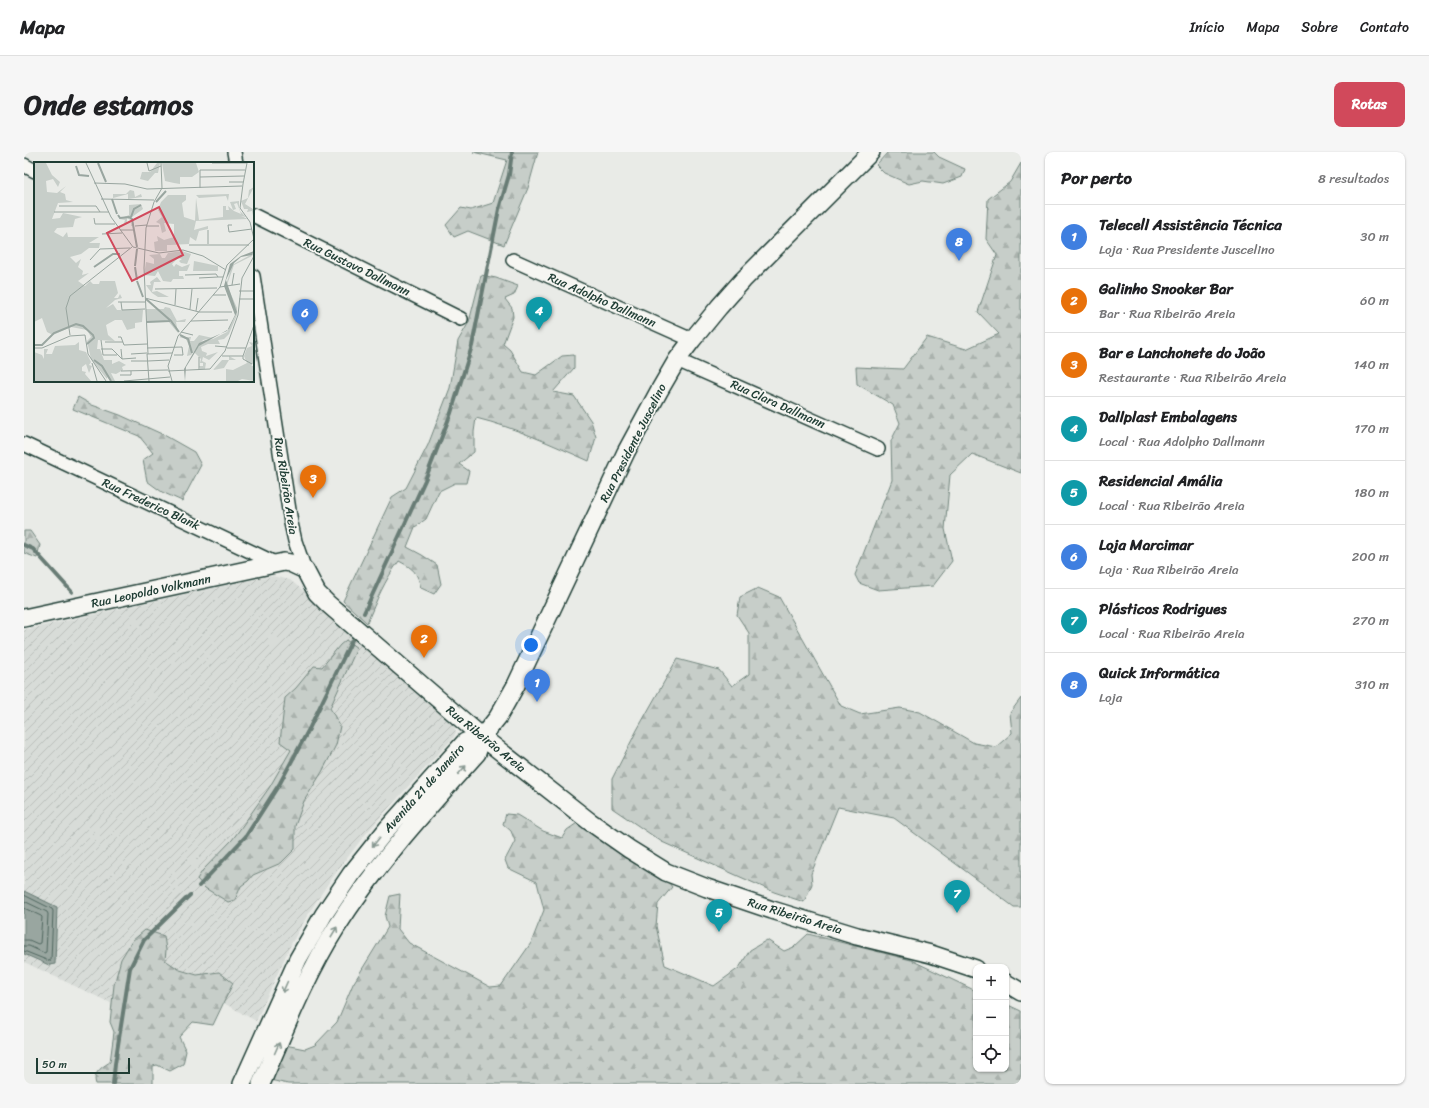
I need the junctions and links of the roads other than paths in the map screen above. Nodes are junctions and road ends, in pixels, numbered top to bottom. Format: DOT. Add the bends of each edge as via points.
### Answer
graph roads {
  1 [pos="234,152"];
  2 [pos="871,152"];
  3 [pos="236,162"];
  4 [pos="24,165"];
  5 [pos="34,170"];
  6 [pos="254,215"];
  7 [pos="513,260"];
  8 [pos="254,284"];
  9 [pos="462,318"];
  10 [pos="692,340"];
  11 [pos="677,360"];
  12 [pos="24,444"];
  13 [pos="878,449"];
  14 [pos="277,564"];
  15 [pos="307,575"];
  16 [pos="24,618"];
  17 [pos="482,737"];
  18 [pos="298,959"];
  19 [pos="313,968"];
  20 [pos="973,969"];
  21 [pos="1009,985"];
  22 [pos="1021,992"];
  23 [pos="242,1084"];
  24 [pos="261,1084"];
  1 -- 3 [label="street"];
  2 -- 10 [label="street, Rua Presidente Juscelino" via="743,280"];
  4 -- 5 [label="street"];
  6 -- 9 [label="street, Rua Gustavo Dallmann"];
  7 -- 10 [label="street, Rua Adolpho Dallmann"];
  8 -- 15 [label="street, Rua Ribeirão Areia" via="291,523"];
  10 -- 11 [label="street, Rua Presidente Juscelino"];
  11 -- 13 [label="street, Rua Clara Dallmann"];
  11 -- 17 [label="street, Rua Presidente Juscelino" via="626,452 516,685 498,717"];
  12 -- 14 [label="street, Rua Frederico Blank"];
  14 -- 15 [label="street"];
  14 -- 16 [label="street, Rua Leopoldo Volkmann"];
  15 -- 17 [label="street, Rua Ribeirão Areia" via="317,593 328,604"];
  17 -- 18 [label="street, Avenida 21 de Janeiro, one-way" via="464,742 387,829 338,893"];
  19 -- 17 [label="street, Avenida 21 de Janeiro, one-way" via="366,883 399,840 477,753"];
  17 -- 20 [label="street, Rua Ribeirão Areia" via="589,821 666,872 772,910 857,936 931,954"];
  18 -- 19 [label="street"];
  18 -- 23 [label="street, Avenida 21 de Janeiro, one-way"];
  24 -- 19 [label="street, Avenida 21 de Janeiro, one-way"];
  21 -- 22 [label="street"];
}
